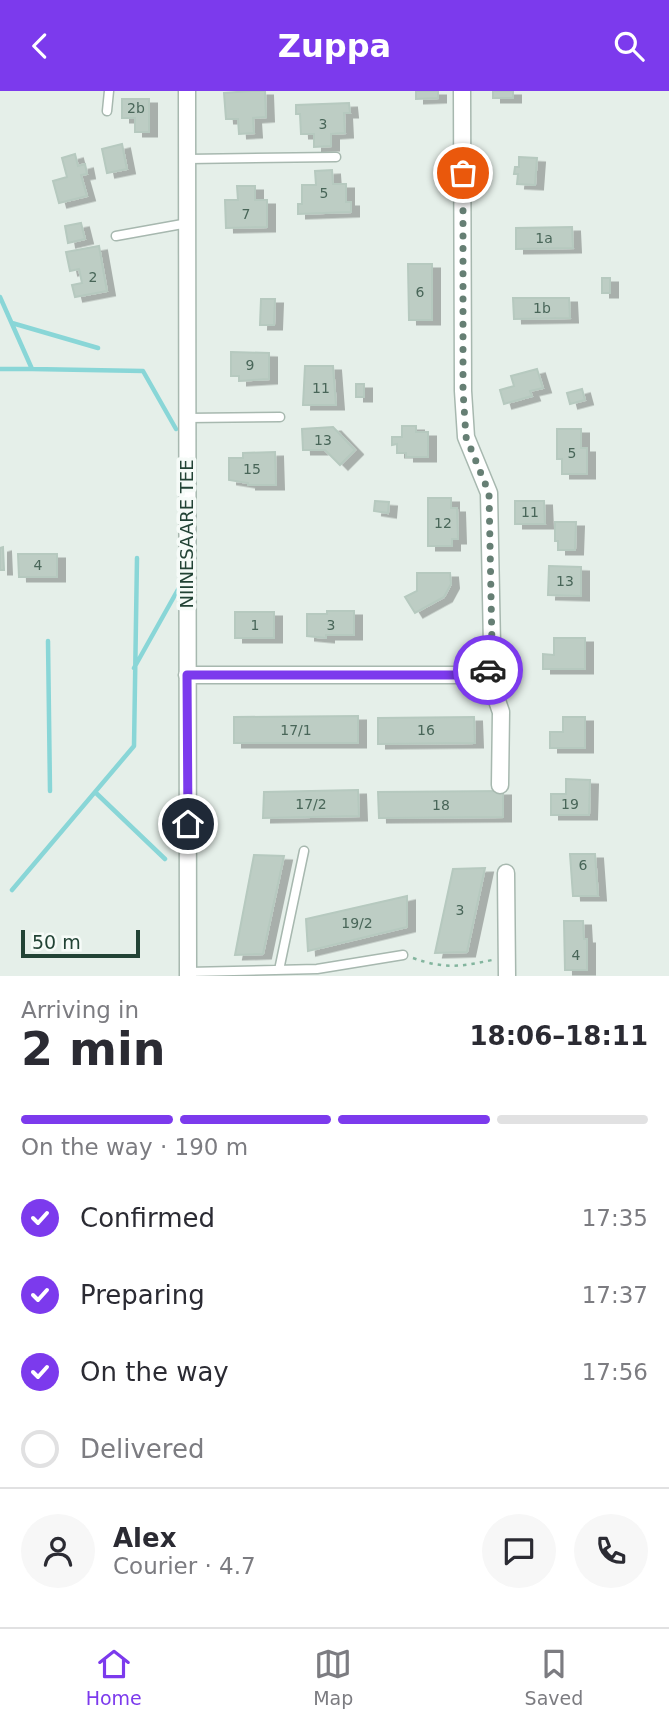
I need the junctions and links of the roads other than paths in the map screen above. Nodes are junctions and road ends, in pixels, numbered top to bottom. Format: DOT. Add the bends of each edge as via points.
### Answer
graph roads {
  1 [pos="109,91"];
  2 [pos="187,91"];
  3 [pos="462,91"];
  4 [pos="107,111"];
  5 [pos="336,157"];
  6 [pos="188,159"];
  7 [pos="188,223"];
  8 [pos="116,236"];
  9 [pos="280,417"];
  10 [pos="187,418"];
  11 [pos="187,675"];
  12 [pos="488,675"];
  13 [pos="500,785"];
  14 [pos="304,851"];
  15 [pos="506,873"];
  16 [pos="404,955"];
  17 [pos="279,970"];
  18 [pos="188,974"];
  19 [pos="507,976"];
  1 -- 4 [label="lane"];
  2 -- 6 [label="street, NIINESAARE TEE"];
  3 -- 12 [label="street" via="463,391 466,437 489,493 492,646"];
  5 -- 6 [label="lane"];
  6 -- 7 [label="street, NIINESAARE TEE"];
  7 -- 8 [label="lane"];
  7 -- 10 [label="street, NIINESAARE TEE"];
  9 -- 10 [label="lane"];
  10 -- 11 [label="street, NIINESAARE TEE"];
  11 -- 12 [label="street"];
  11 -- 18 [label="street, NIINESAARE TEE"];
  12 -- 13 [label="street" via="501,712"];
  14 -- 17 [label="lane"];
  15 -- 19 [label="street"];
  16 -- 17 [label="lane" via="317,969"];
  17 -- 18 [label="lane"];
}
